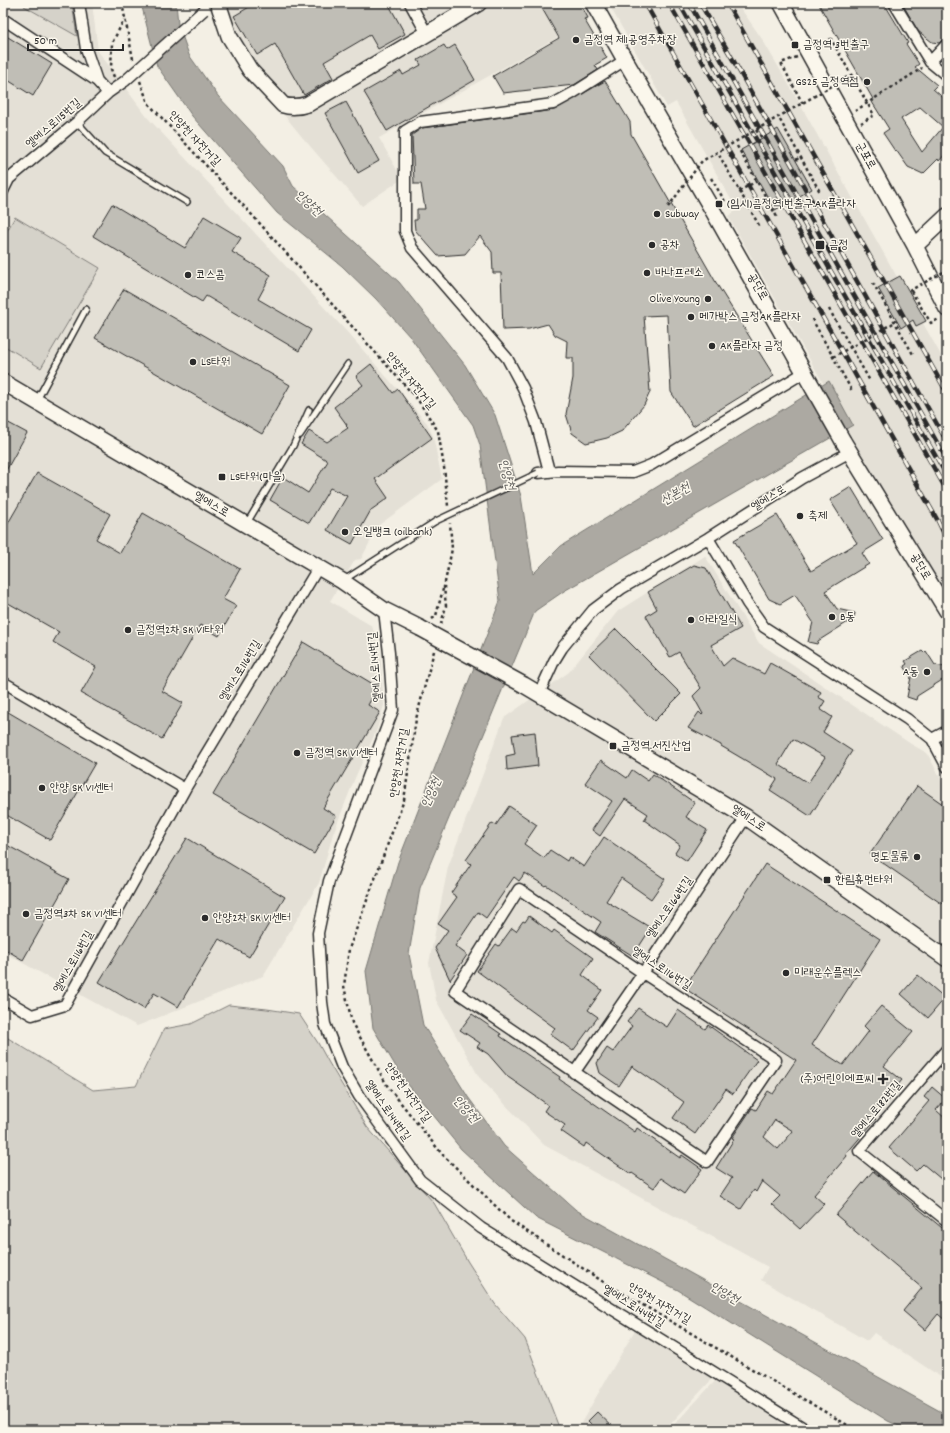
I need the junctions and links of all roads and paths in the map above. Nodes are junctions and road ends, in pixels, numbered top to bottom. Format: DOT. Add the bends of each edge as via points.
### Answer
graph roads {
  1 [pos="79,3"];
  2 [pos="122,3"];
  3 [pos="212,3"];
  4 [pos="218,3"];
  5 [pos="410,3"];
  6 [pos="479,3"];
  7 [pos="594,3"];
  8 [pos="781,3"];
  9 [pos="894,3"];
  10 [pos="3,19"];
  11 [pos="124,20"];
  12 [pos="427,34"];
  13 [pos="947,44"];
  14 [pos="808,52"];
  15 [pos="624,60"];
  16 [pos="134,61"];
  17 [pos="930,62"];
  18 [pos="138,75"];
  19 [pos="851,75"];
  20 [pos="947,76"];
  21 [pos="96,81"];
  22 [pos="122,84"];
  23 [pos="108,93"];
  24 [pos="803,104"];
  25 [pos="780,120"];
  26 [pos="77,122"];
  27 [pos="847,123"];
  28 [pos="756,130"];
  29 [pos="762,138"];
  30 [pos="737,146"];
  31 [pos="720,155"];
  32 [pos="800,157"];
  33 [pos="796,160"];
  34 [pos="702,161"];
  35 [pos="705,167"];
  36 [pos="708,173"];
  37 [pos="6,177"];
  38 [pos="758,181"];
  39 [pos="3,190"];
  40 [pos="740,191"];
  41 [pos="820,192"];
  42 [pos="187,202"];
  43 [pos="726,203"];
  44 [pos="668,207"];
  45 [pos="947,216"];
  46 [pos="777,217"];
  47 [pos="760,227"];
  48 [pos="915,246"];
  49 [pos="947,270"];
  50 [pos="873,284"];
  51 [pos="86,309"];
  52 [pos="829,309"];
  53 [pos="943,309"];
  54 [pos="812,319"];
  55 [pos="896,322"];
  56 [pos="851,347"];
  57 [pos="833,356"];
  58 [pos="914,356"];
  59 [pos="348,364"];
  60 [pos="805,372"];
  61 [pos="870,381"];
  62 [pos="3,382"];
  63 [pos="852,391"];
  64 [pos="36,402"];
  65 [pos="309,410"];
  66 [pos="293,446"];
  67 [pos="847,447"];
  68 [pos="549,471"];
  69 [pos="538,473"];
  70 [pos="449,514"];
  71 [pos="450,521"];
  72 [pos="246,526"];
  73 [pos="708,538"];
  74 [pos="318,568"];
  75 [pos="342,582"];
  76 [pos="444,587"];
  77 [pos="384,610"];
  78 [pos="947,611"];
  79 [pos="420,628"];
  80 [pos="440,628"];
  81 [pos="434,651"];
  82 [pos="3,682"];
  83 [pos="539,694"];
  84 [pos="947,731"];
  85 [pos="932,739"];
  86 [pos="947,767"];
  87 [pos="185,789"];
  88 [pos="746,817"];
  89 [pos="947,959"];
  90 [pos="643,973"];
  91 [pos="3,998"];
  92 [pos="945,1055"];
  93 [pos="574,1072"];
  94 [pos="947,1221"];
  95 [pos="807,1430"];
  96 [pos="856,1430"];
  1 -- 21 [label="street" via="86,49"];
  2 -- 11 [label="path"];
  3 -- 22 [label="street, 엘에스로115번길, bridge"];
  4 -- 12 [label="street" via="229,36 250,70 283,105 289,107 308,104"];
  5 -- 12 [label="street"];
  6 -- 12 [label="street"];
  7 -- 15 [label="street, 공단로"];
  8 -- 14 [label="street, 군포로"];
  9 -- 17 [label="street"];
  10 -- 21 [label="street"];
  11 -- 16 [label="path"];
  11 -- 22 [label="path" via="112,42 111,69"];
  13 -- 17 [label="street"];
  14 -- 19 [label="path" via="831,39"];
  14 -- 24 [label="path" via="781,63"];
  14 -- 27 [label="street, 군포로"];
  15 -- 60 [label="street, 공단로" via="714,211"];
  15 -- 68 [label="street" via="553,104 420,122 405,131 405,231 412,248 507,358 524,388"];
  17 -- 20 [label="street"];
  17 -- 27 [label="path"];
  18 -- 70 [label="path, 안양천 자전거길" via="148,103 418,400 438,431"];
  19 -- 24 [label="path, bridge"];
  19 -- 27 [label="path" via="874,115"];
  21 -- 23 [label="street"];
  22 -- 23 [label="street, 엘에스로115번길"];
  23 -- 26 [label="street, 엘에스로115번길"];
  24 -- 28 [label="path, bridge"];
  25 -- 32 [label="path"];
  26 -- 37 [label="street, 엘에스로115번길"];
  26 -- 42 [label="lane" via="105,153"];
  27 -- 48 [label="street, 군포로"];
  28 -- 29 [label="path"];
  28 -- 34 [label="path, bridge"];
  30 -- 38 [label="path"];
  31 -- 40 [label="path"];
  32 -- 33 [label="path"];
  32 -- 41 [label="path"];
  34 -- 35 [label="path"];
  34 -- 44 [label="path, bridge"];
  36 -- 43 [label="path"];
  37 -- 39 [label="street, 엘에스로115번길"];
  38 -- 40 [label="path, bridge"];
  38 -- 46 [label="path"];
  40 -- 47 [label="path"];
  45 -- 48 [label="street"];
  48 -- 53 [label="street, 군포로"];
  49 -- 53 [label="path, bridge" via="910,291 931,323"];
  50 -- 55 [label="path"];
  51 -- 64 [label="lane"];
  52 -- 56 [label="path"];
  54 -- 57 [label="path"];
  55 -- 56 [label="path, bridge"];
  55 -- 58 [label="path"];
  56 -- 57 [label="path, bridge"];
  56 -- 61 [label="path"];
  57 -- 63 [label="path"];
  59 -- 66 [label="lane"];
  60 -- 67 [label="street, 공단로, bridge"];
  60 -- 68 [label="street" via="651,464 633,472"];
  62 -- 64 [label="street, 엘에스로"];
  64 -- 72 [label="street, 엘에스로"];
  65 -- 66 [label="lane"];
  66 -- 72 [label="lane"];
  67 -- 73 [label="street, 엘에스로"];
  67 -- 78 [label="street, 공단로"];
  68 -- 69 [label="street"];
  69 -- 75 [label="lane, bridge" via="436,521"];
  71 -- 76 [label="path" via="452,549"];
  72 -- 74 [label="street, 엘에스로"];
  73 -- 83 [label="street, 엘에스로" via="621,589 594,610 562,648"];
  73 -- 85 [label="street" via="764,627 907,719"];
  74 -- 75 [label="street, 엘에스로"];
  74 -- 87 [label="street, 엘에스로116번길"];
  75 -- 77 [label="street, 엘에스로"];
  76 -- 79 [label="path" via="436,616"];
  76 -- 80 [label="path" via="446,606"];
  77 -- 79 [label="street, 엘에스로"];
  77 -- 95 [label="street, 엘에스로144번길" via="393,710 329,881 318,933 325,1024 342,1067 359,1096 420,1180 481,1228"];
  79 -- 83 [label="street, 엘에스로, bridge"];
  81 -- 96 [label="path, 안양천 자전거길" via="416,719 404,800 349,949 344,986 352,1023 388,1087 442,1154 511,1222 602,1281"];
  82 -- 87 [label="street"];
  83 -- 88 [label="street, 엘에스로"];
  84 -- 85 [label="street"];
  85 -- 86 [label="street"];
  87 -- 91 [label="street, 엘에스로116번길" via="65,1005 32,1015"];
  88 -- 89 [label="street, 엘에스로"];
  88 -- 90 [label="street, 엘에스로166번길"];
  90 -- 93 [label="street, 엘에스로166번길"];
  90 -- 93 [label="street, 엘에스로116번길" via="519,889 454,991"];
  90 -- 93 [label="street, 엘에스로116번길" via="776,1060 706,1162"];
  92 -- 94 [label="street, 엘에스로182번길" via="860,1151"];
}
